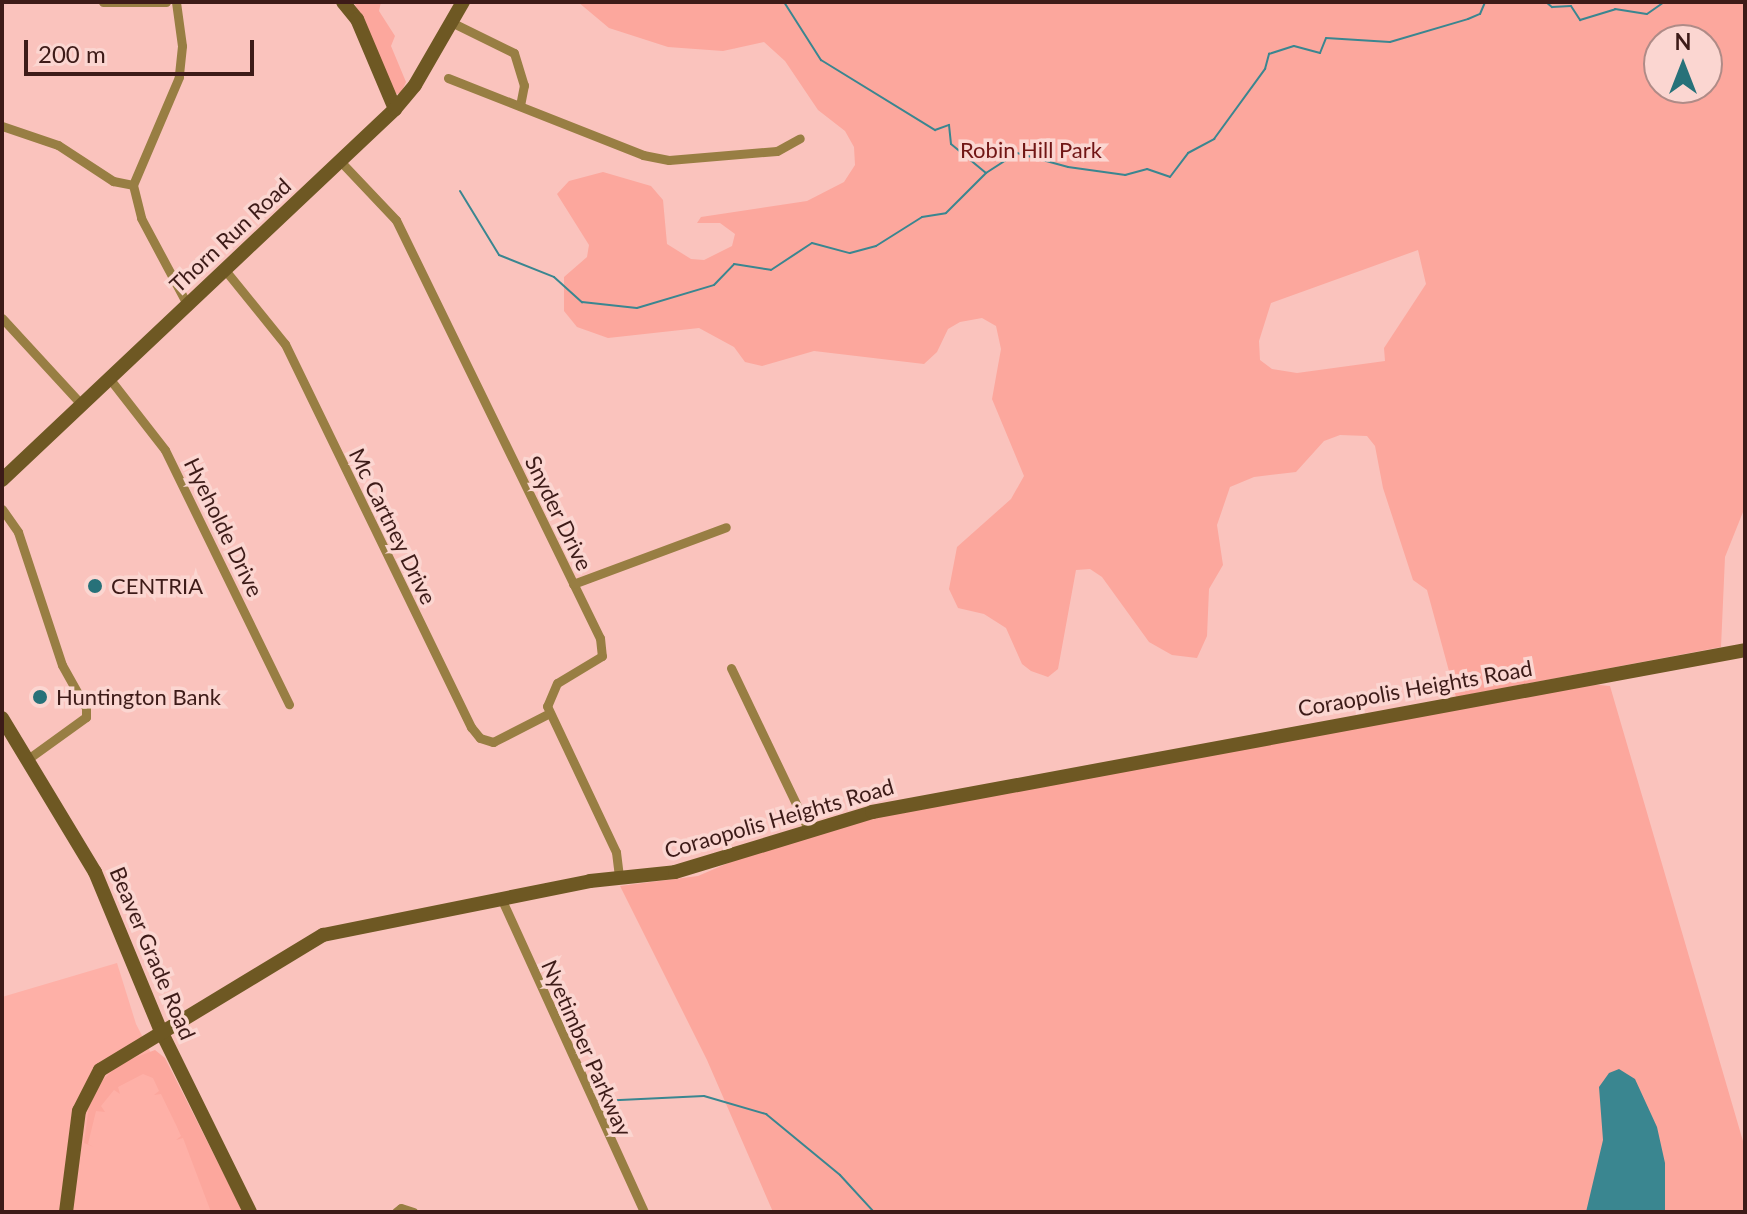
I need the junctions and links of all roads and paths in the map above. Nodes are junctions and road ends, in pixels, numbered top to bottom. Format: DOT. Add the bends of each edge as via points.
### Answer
graph roads {
  1 [pos="103,2"];
  2 [pos="166,2"];
  3 [pos="176,2"];
  4 [pos="343,2"];
  5 [pos="463,2"];
  6 [pos="451,22"];
  7 [pos="448,78"];
  8 [pos="520,106"];
  9 [pos="395,109"];
  10 [pos="2,126"];
  11 [pos="800,138"];
  12 [pos="341,162"];
  13 [pos="133,185"];
  14 [pos="225,270"];
  15 [pos="188,306"];
  16 [pos="2,318"];
  17 [pos="109,378"];
  18 [pos="81,404"];
  19 [pos="2,480"];
  20 [pos="2,509"];
  21 [pos="726,527"];
  22 [pos="573,584"];
  23 [pos="1745,650"];
  24 [pos="731,668"];
  25 [pos="289,704"];
  26 [pos="548,714"];
  27 [pos="2,718"];
  28 [pos="28,759"];
  29 [pos="808,829"];
  30 [pos="619,877"];
  31 [pos="501,898"];
  32 [pos="160,1029"];
  33 [pos="66,1212"];
  34 [pos="250,1212"];
  35 [pos="396,1212"];
  36 [pos="413,1212"];
  37 [pos="644,1212"];
  1 -- 2 [label="street"];
  3 -- 13 [label="street" via="182,46 179,77"];
  4 -- 9 [label="street" via="357,19"];
  5 -- 6 [label="street, Thorn Run Road"];
  6 -- 8 [label="street" via="514,53 524,85"];
  6 -- 9 [label="street, Thorn Run Road"];
  7 -- 8 [label="street"];
  8 -- 11 [label="street" via="669,160 777,151"];
  9 -- 12 [label="street, Thorn Run Road"];
  10 -- 13 [label="street" via="58,145 113,181"];
  12 -- 14 [label="street, Thorn Run Road"];
  12 -- 22 [label="street, Snyder Drive" via="396,220"];
  13 -- 15 [label="street" via="144,225"];
  14 -- 15 [label="street, Thorn Run Road"];
  14 -- 26 [label="street, Mc Cartney Drive" via="285,344 471,727 480,738 493,742"];
  15 -- 17 [label="street, Thorn Run Road"];
  16 -- 18 [label="street"];
  17 -- 18 [label="street, Thorn Run Road"];
  17 -- 25 [label="street, Hyeholde Drive" via="165,450"];
  18 -- 19 [label="street, Thorn Run Road"];
  20 -- 28 [label="street" via="18,532 62,665 86,708 86,717"];
  21 -- 22 [label="street"];
  22 -- 26 [label="street, Snyder Drive" via="600,638 602,656 552,687"];
  23 -- 29 [label="street, Coraopolis Heights Road" via="942,798"];
  24 -- 29 [label="street"];
  26 -- 30 [label="street" via="611,842"];
  27 -- 28 [label="street, Beaver Grade Road"];
  28 -- 32 [label="street, Beaver Grade Road" via="95,872"];
  29 -- 30 [label="street, Coraopolis Heights Road" via="675,872"];
  30 -- 31 [label="street, Coraopolis Heights Road"];
  31 -- 32 [label="street, Coraopolis Heights Road" via="323,935"];
  31 -- 37 [label="street, Nyetimber Parkway"];
  32 -- 33 [label="street, Coraopolis Heights Road" via="107,1063 86,1091"];
  32 -- 34 [label="street, Beaver Grade Road"];
  35 -- 36 [label="street"];
}
